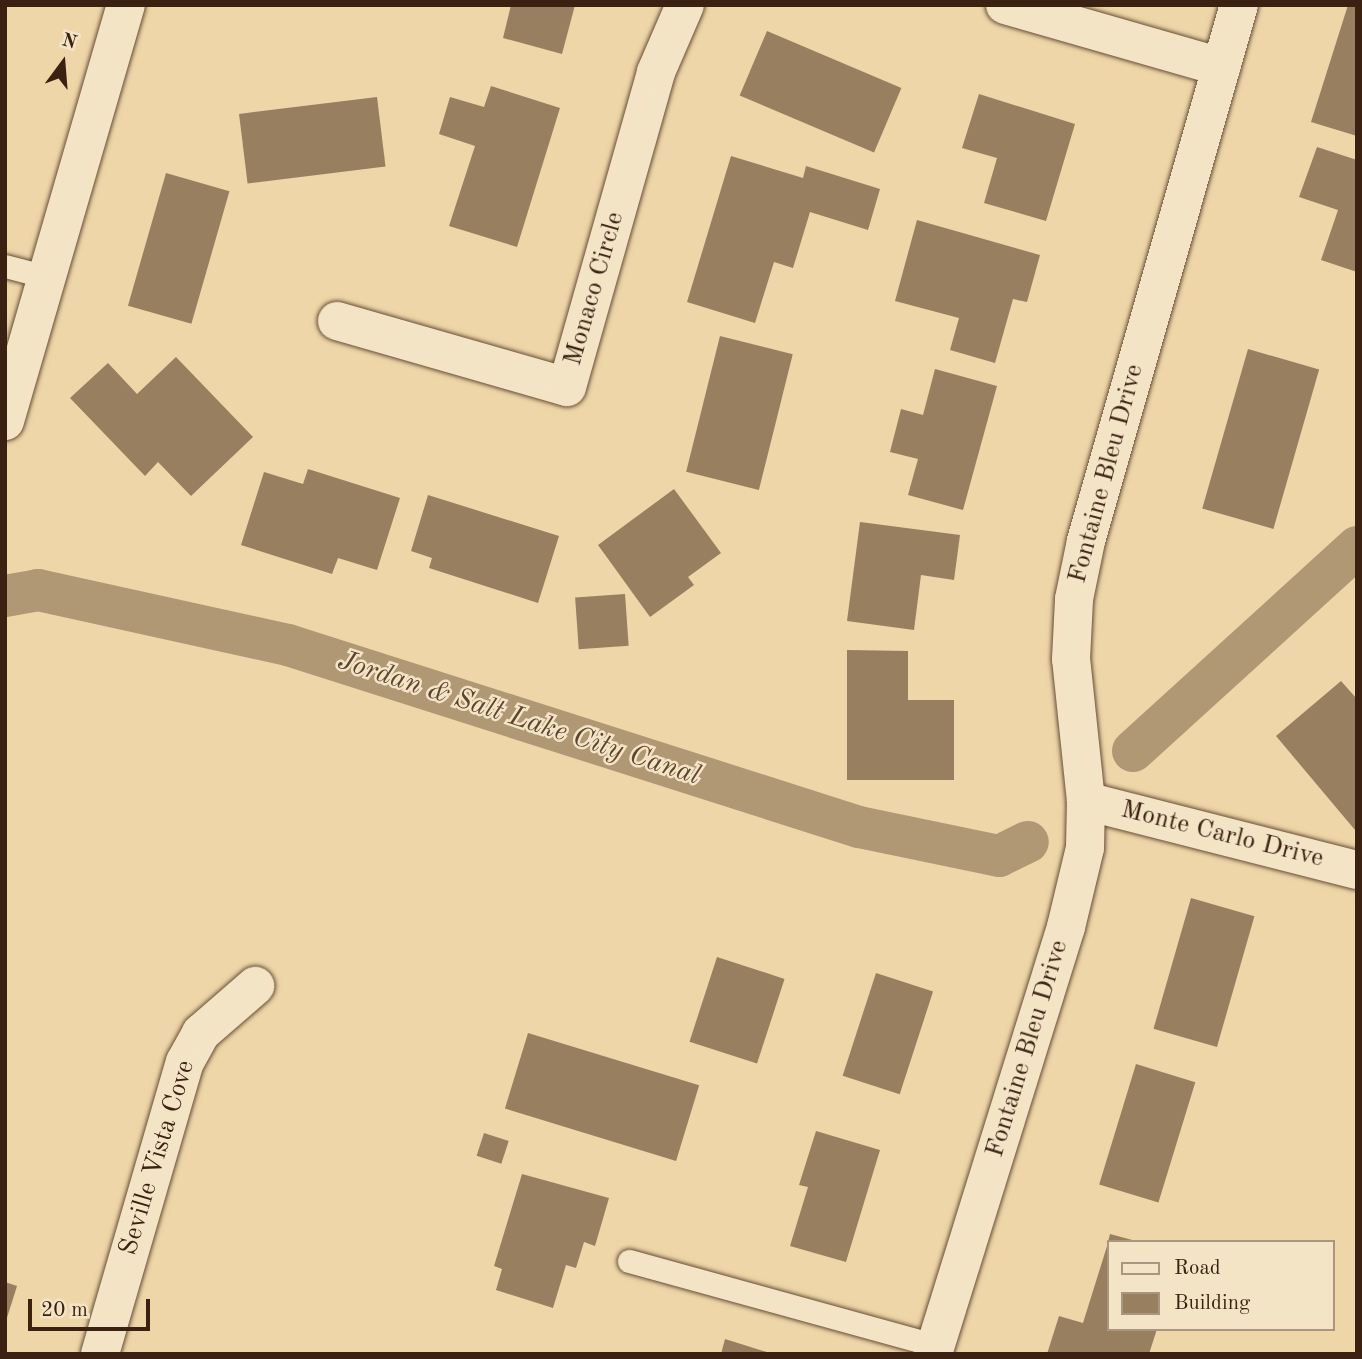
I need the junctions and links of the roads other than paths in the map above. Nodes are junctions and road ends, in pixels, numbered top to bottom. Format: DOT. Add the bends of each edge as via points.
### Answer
graph roads {
  1 [pos="125,5"];
  2 [pos="685,5"];
  3 [pos="1005,5"];
  4 [pos="1239,5"];
  5 [pos="1221,67"];
  6 [pos="5,266"];
  7 [pos="47,277"];
  8 [pos="337,321"];
  9 [pos="5,421"];
  10 [pos="1086,801"];
  11 [pos="1357,870"];
  12 [pos="255,986"];
  13 [pos="629,1261"];
  14 [pos="934,1349"];
  15 [pos="100,1354"];
  1 -- 7 [label="street"];
  2 -- 8 [label="street, Monaco Circle" via="656,72 568,387"];
  3 -- 5 [label="street"];
  4 -- 5 [label="street, Fontaine Bleu Drive"];
  5 -- 10 [label="street, Fontaine Bleu Drive" via="1086,541 1074,599 1071,659"];
  6 -- 7 [label="lane"];
  7 -- 9 [label="street"];
  10 -- 11 [label="street, Monte Carlo Drive"];
  10 -- 14 [label="street, Fontaine Bleu Drive" via="1085,848 1066,927"];
  12 -- 15 [label="street, Seville Vista Cove" via="201,1033 188,1055"];
  13 -- 14 [label="lane"];
}
